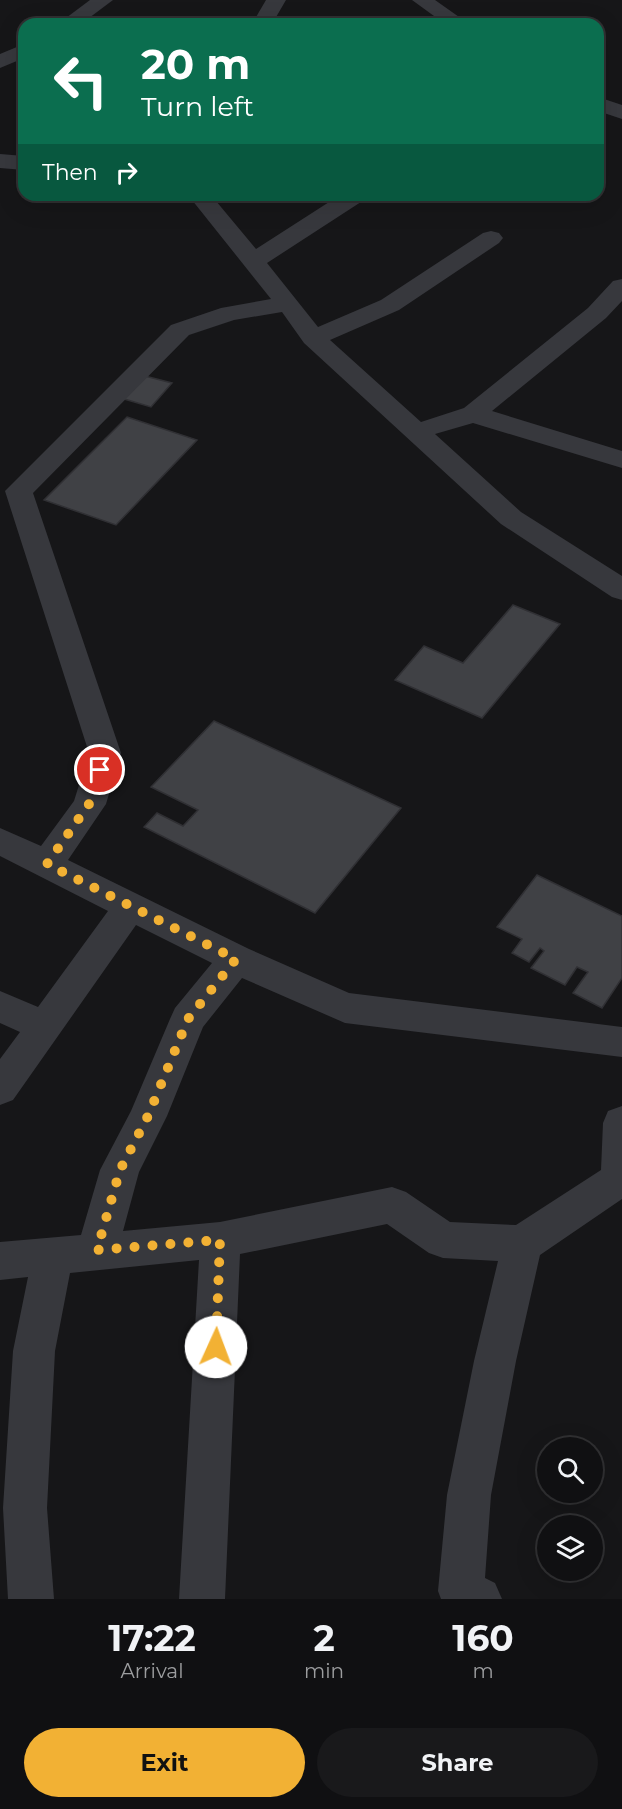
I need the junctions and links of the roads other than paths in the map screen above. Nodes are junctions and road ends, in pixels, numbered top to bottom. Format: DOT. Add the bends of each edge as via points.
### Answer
graph roads {
  1 [pos="103,0"];
  2 [pos="276,0"];
  3 [pos="422,0"];
  4 [pos="77,18"];
  5 [pos="266,18"];
  6 [pos="450,18"];
  7 [pos="18,53"];
  8 [pos="0,62"];
  9 [pos="604,106"];
  10 [pos="622,113"];
  11 [pos="0,161"];
  12 [pos="18,162"];
  13 [pos="204,201"];
  14 [pos="347,201"];
  15 [pos="491,238"];
  16 [pos="253,261"];
  17 [pos="622,286"];
  18 [pos="288,304"];
  19 [pos="313,338"];
  20 [pos="473,414"];
  21 [pos="415,432"];
  22 [pos="622,460"];
  23 [pos="10,497"];
  24 [pos="622,590"];
  25 [pos="0,841"];
  26 [pos="47,864"];
  27 [pos="130,908"];
  28 [pos="236,959"];
  29 [pos="0,1006"];
  30 [pos="43,1026"];
  31 [pos="622,1042"];
  32 [pos="0,1089"];
  33 [pos="622,1123"];
  34 [pos="621,1180"];
  35 [pos="220,1240"];
  36 [pos="522,1244"];
  37 [pos="97,1250"];
  38 [pos="53,1257"];
  39 [pos="0,1261"];
  40 [pos="32,1599"];
  41 [pos="202,1599"];
  42 [pos="479,1599"];
  1 -- 4 [label="street"];
  2 -- 5 [label="street"];
  3 -- 6 [label="street"];
  7 -- 8 [label="street"];
  9 -- 10 [label="street"];
  11 -- 12 [label="street"];
  13 -- 16 [label="street"];
  14 -- 16 [label="street"];
  15 -- 19 [label="street" via="390,305"];
  16 -- 18 [label="street"];
  17 -- 20 [label="street" via="597,313"];
  18 -- 19 [label="street"];
  18 -- 23 [label="street" via="230,313 180,330"];
  19 -- 21 [label="street"];
  20 -- 21 [label="street"];
  20 -- 22 [label="street"];
  21 -- 24 [label="street" via="511,518"];
  23 -- 26 [label="street" via="105,753 89,804"];
  25 -- 26 [label="street"];
  26 -- 27 [label="street"];
  27 -- 28 [label="street"];
  27 -- 30 [label="street"];
  28 -- 31 [label="street" via="345,1008"];
  28 -- 37 [label="street" via="188,1019 148,1116 120,1170"];
  29 -- 30 [label="street"];
  30 -- 32 [label="street"];
  33 -- 34 [label="street"];
  34 -- 36 [label="street"];
  35 -- 36 [label="street" via="392,1205 443,1240"];
  35 -- 37 [label="street"];
  35 -- 41 [label="street"];
  36 -- 42 [label="street" via="469,1495 461,1591"];
  37 -- 38 [label="street"];
  38 -- 39 [label="street"];
  38 -- 40 [label="street" via="34,1351 25,1508"];
}
